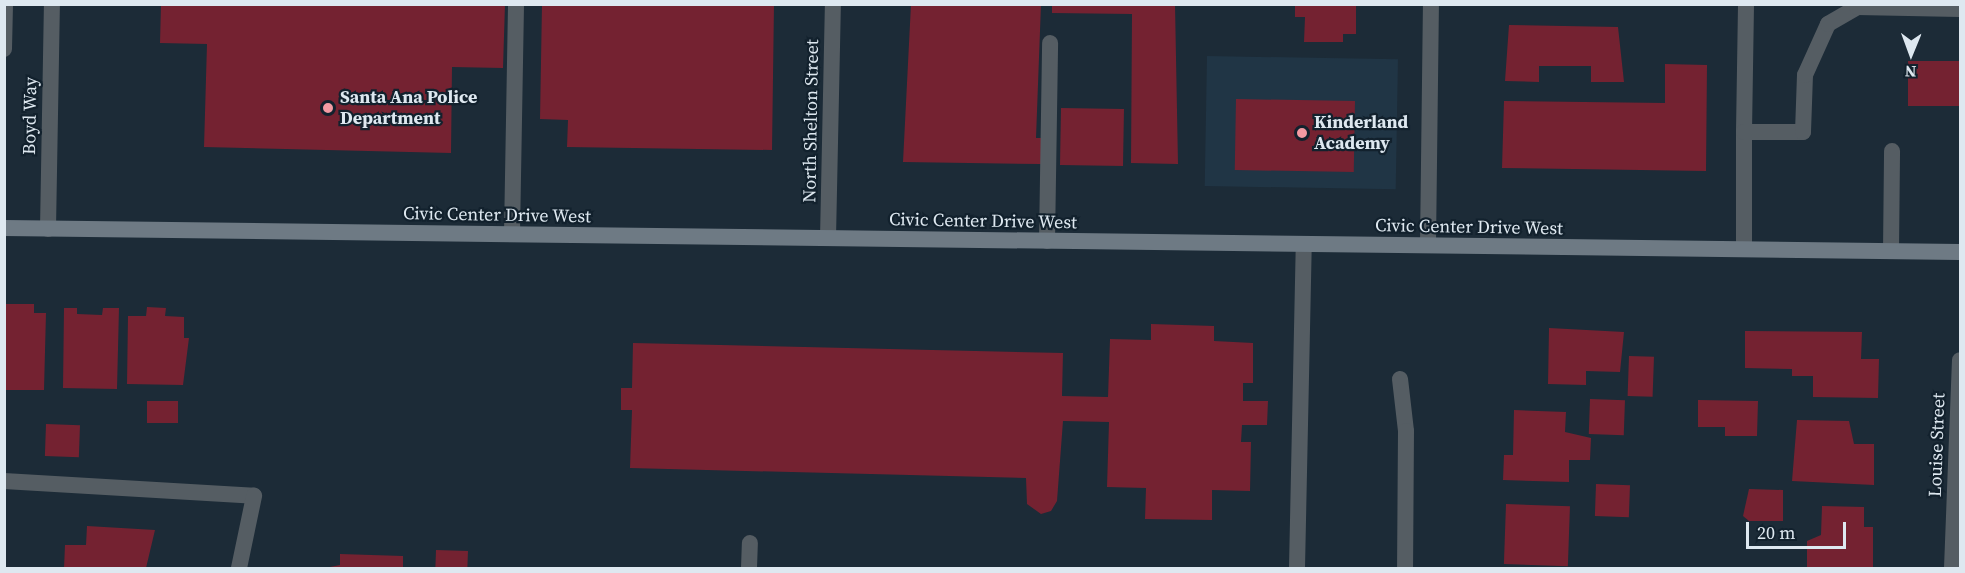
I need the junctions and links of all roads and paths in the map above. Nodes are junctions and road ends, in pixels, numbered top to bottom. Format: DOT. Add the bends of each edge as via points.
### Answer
graph roads {
  1 [pos="5,4"];
  2 [pos="52,4"];
  3 [pos="516,4"];
  4 [pos="833,4"];
  5 [pos="1431,4"];
  6 [pos="1746,4"];
  7 [pos="1960,9"];
  8 [pos="1050,43"];
  9 [pos="4,49"];
  10 [pos="1744,132"];
  11 [pos="1892,151"];
  12 [pos="4,228"];
  13 [pos="48,229"];
  14 [pos="512,234"];
  15 [pos="828,238"];
  16 [pos="1047,241"];
  17 [pos="1304,244"];
  18 [pos="1428,245"];
  19 [pos="1744,249"];
  20 [pos="1891,251"];
  21 [pos="1960,252"];
  22 [pos="1960,362"];
  23 [pos="1400,379"];
  24 [pos="4,481"];
  25 [pos="750,543"];
  26 [pos="239,568"];
  27 [pos="749,568"];
  28 [pos="1298,568"];
  29 [pos="1405,568"];
  30 [pos="1952,568"];
  1 -- 9 [label="street"];
  2 -- 13 [label="street, Boyd Way"];
  3 -- 14 [label="street"];
  4 -- 15 [label="street, North Shelton Street"];
  5 -- 18 [label="street"];
  6 -- 10 [label="street"];
  7 -- 10 [label="street" via="1857,7 1828,24 1805,75 1803,132"];
  8 -- 16 [label="street"];
  10 -- 19 [label="street"];
  11 -- 20 [label="street"];
  12 -- 13 [label="main road, Civic Center Drive West"];
  13 -- 14 [label="main road, Civic Center Drive West"];
  14 -- 15 [label="main road, Civic Center Drive West"];
  15 -- 16 [label="main road, Civic Center Drive West"];
  16 -- 17 [label="main road, Civic Center Drive West"];
  17 -- 18 [label="main road, Civic Center Drive West"];
  17 -- 28 [label="street"];
  18 -- 19 [label="main road, Civic Center Drive West"];
  19 -- 20 [label="main road, Civic Center Drive West"];
  20 -- 21 [label="main road, Civic Center Drive West"];
  22 -- 30 [label="street, Louise Street"];
  23 -- 29 [label="street" via="1406,431"];
  24 -- 26 [label="street" via="254,496"];
  25 -- 27 [label="street"];
}
